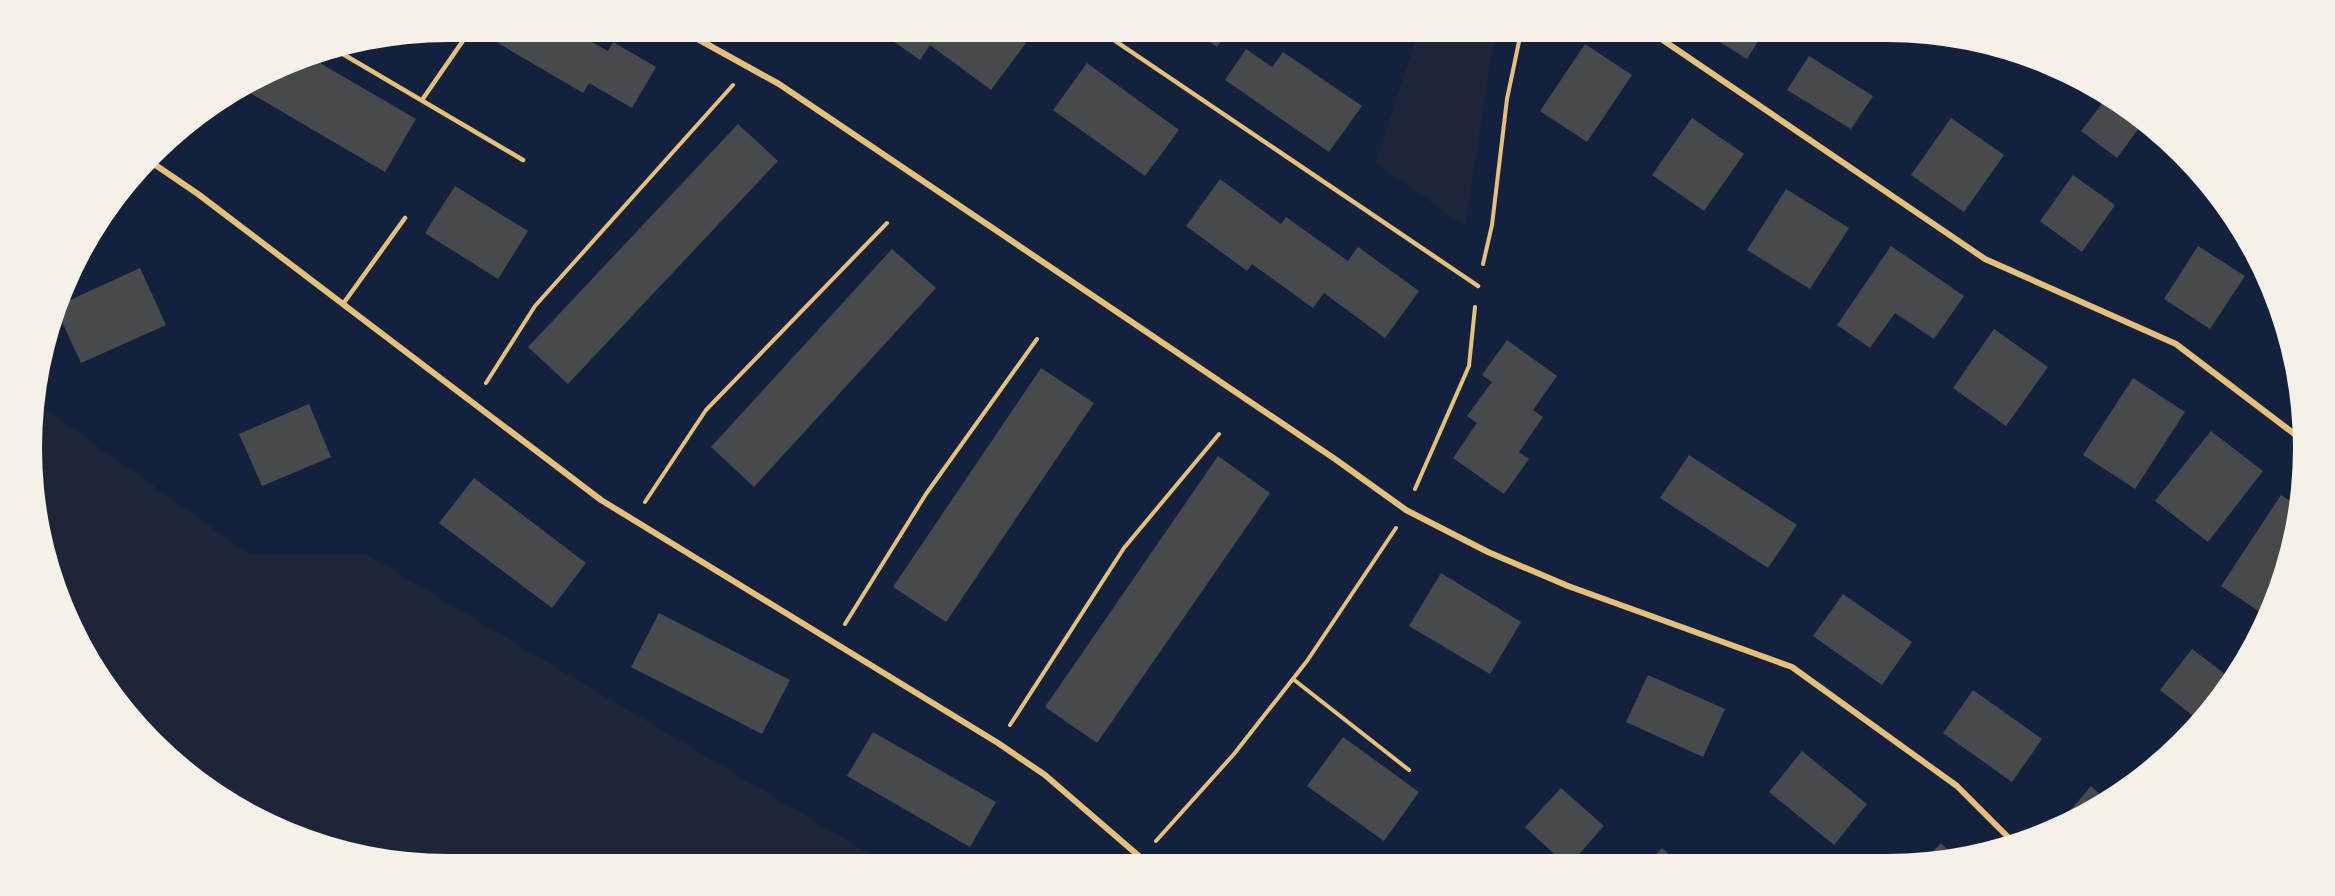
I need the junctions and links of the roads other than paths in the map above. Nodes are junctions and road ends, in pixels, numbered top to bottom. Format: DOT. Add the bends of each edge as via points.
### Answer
graph roads {
  1 [pos="462,42"];
  2 [pos="702,42"];
  3 [pos="1117,42"];
  4 [pos="1666,42"];
  5 [pos="345,55"];
  6 [pos="422,100"];
  7 [pos="523,160"];
  8 [pos="157,166"];
  9 [pos="405,218"];
  10 [pos="1478,286"];
  11 [pos="343,304"];
  12 [pos="2292,432"];
  13 [pos="2007,836"];
  14 [pos="1136,854"];
  1 -- 6 [label="lane"];
  2 -- 13 [label="street" via="779,84 1406,510 1488,552 1568,586 1792,667 1957,786"];
  3 -- 10 [label="lane"];
  4 -- 12 [label="street" via="1985,259 2176,344"];
  5 -- 6 [label="lane"];
  6 -- 7 [label="lane"];
  8 -- 11 [label="street"];
  9 -- 11 [label="lane"];
  11 -- 14 [label="street" via="601,500 998,743 1045,775"];
}
